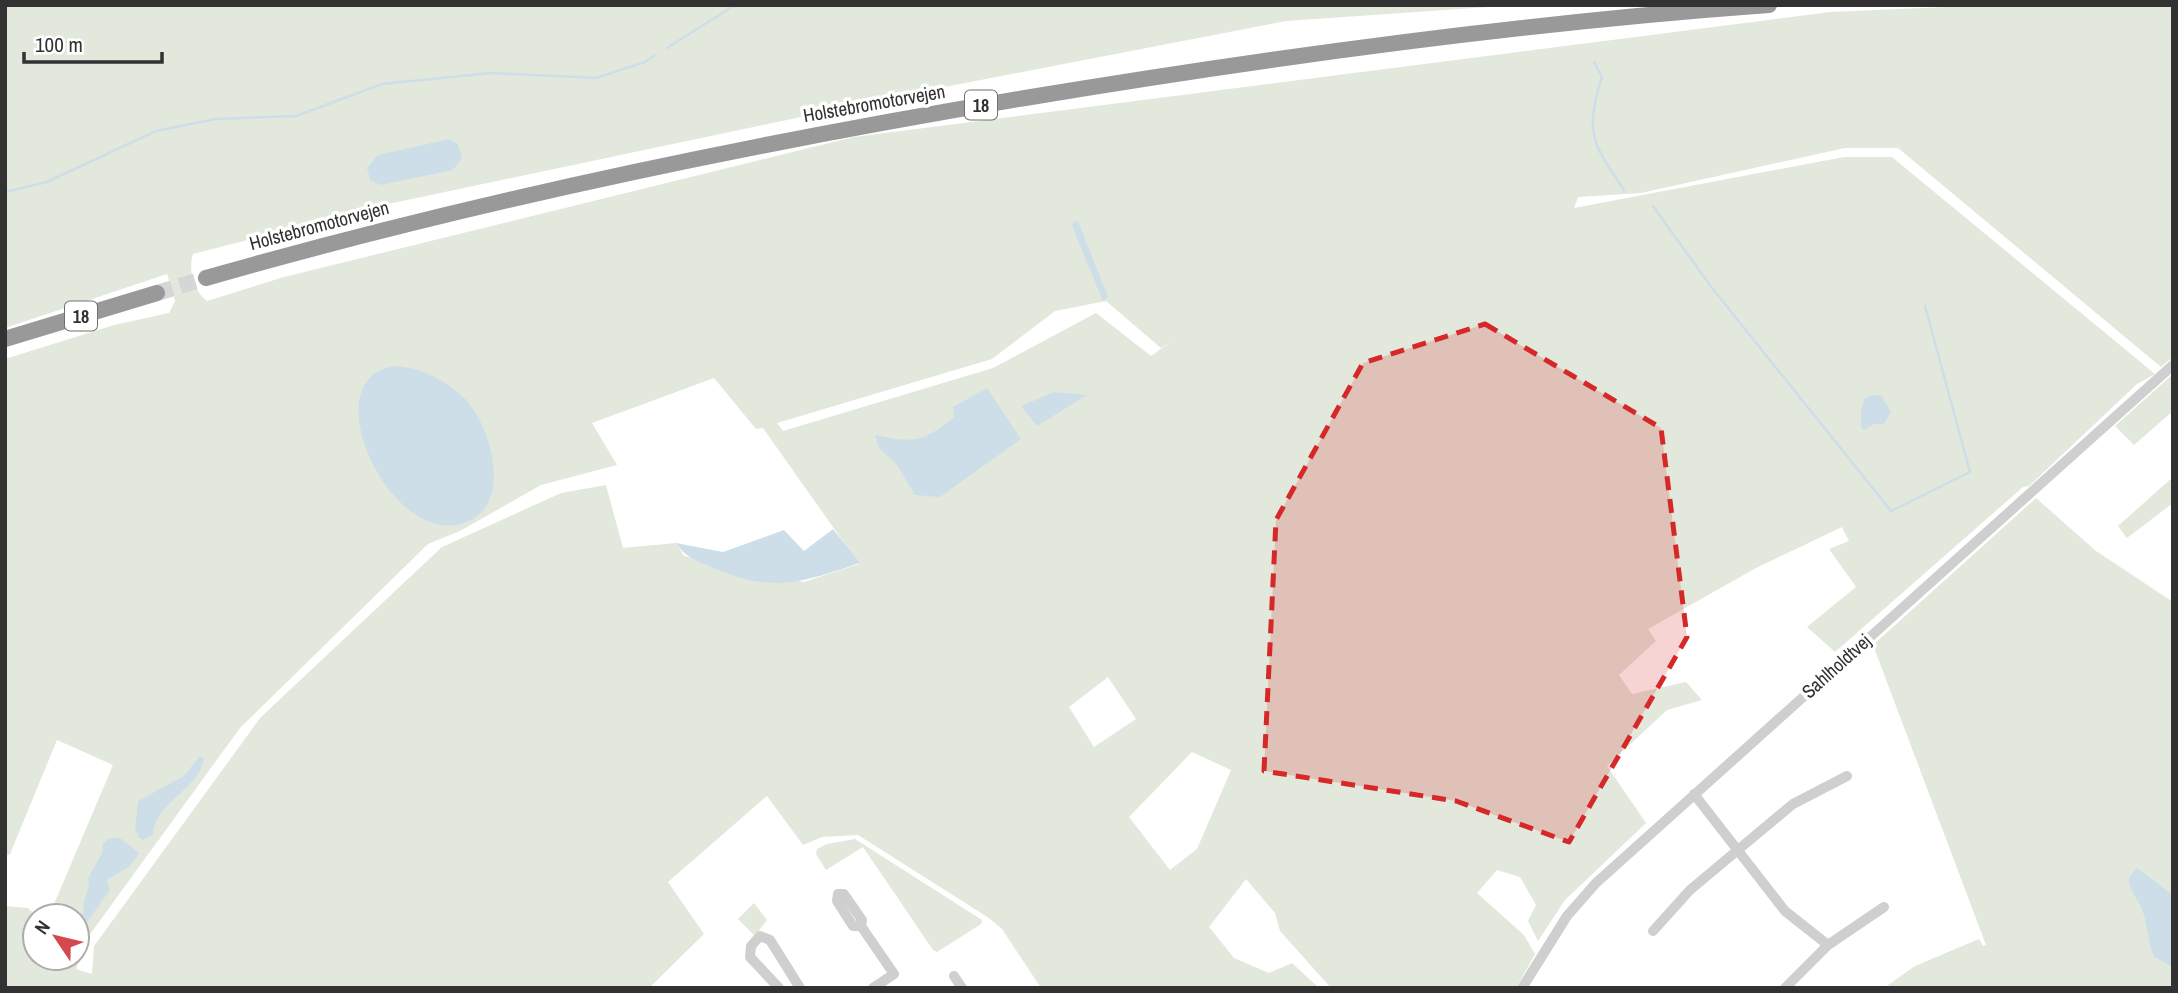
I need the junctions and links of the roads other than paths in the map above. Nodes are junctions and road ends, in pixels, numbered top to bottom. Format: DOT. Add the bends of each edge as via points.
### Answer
graph roads {
  1 [pos="1769,5"];
  2 [pos="206,278"];
  3 [pos="157,293"];
  4 [pos="5,339"];
  5 [pos="2173,365"];
  6 [pos="1847,776"];
  7 [pos="1695,793"];
  8 [pos="1738,850"];
  9 [pos="1884,907"];
  10 [pos="861,926"];
  11 [pos="1653,931"];
  12 [pos="1828,945"];
  13 [pos="954,976"];
  14 [pos="779,988"];
  15 [pos="800,988"];
  16 [pos="873,988"];
  17 [pos="962,988"];
  18 [pos="1522,988"];
  19 [pos="1785,988"];
  1 -- 2 [label="highway, Holstebromotorvejen / 18" via="1618,17 1232,63 814,133 352,236"];
  3 -- 4 [label="highway, 18"];
  5 -- 7 [label="street, Sahlholdtvej"];
  6 -- 8 [label="street" via="1793,804"];
  7 -- 8 [label="street"];
  7 -- 18 [label="street, Sahlholdtvej" via="1588,891"];
  8 -- 11 [label="street" via="1690,890"];
  8 -- 12 [label="street" via="1785,911"];
  9 -- 12 [label="street"];
  10 -- 16 [label="street" via="894,974"];
  12 -- 19 [label="street"];
  13 -- 17 [label="street"];
  14 -- 15 [label="street" via="750,957 751,946 760,936 770,940"];
}
